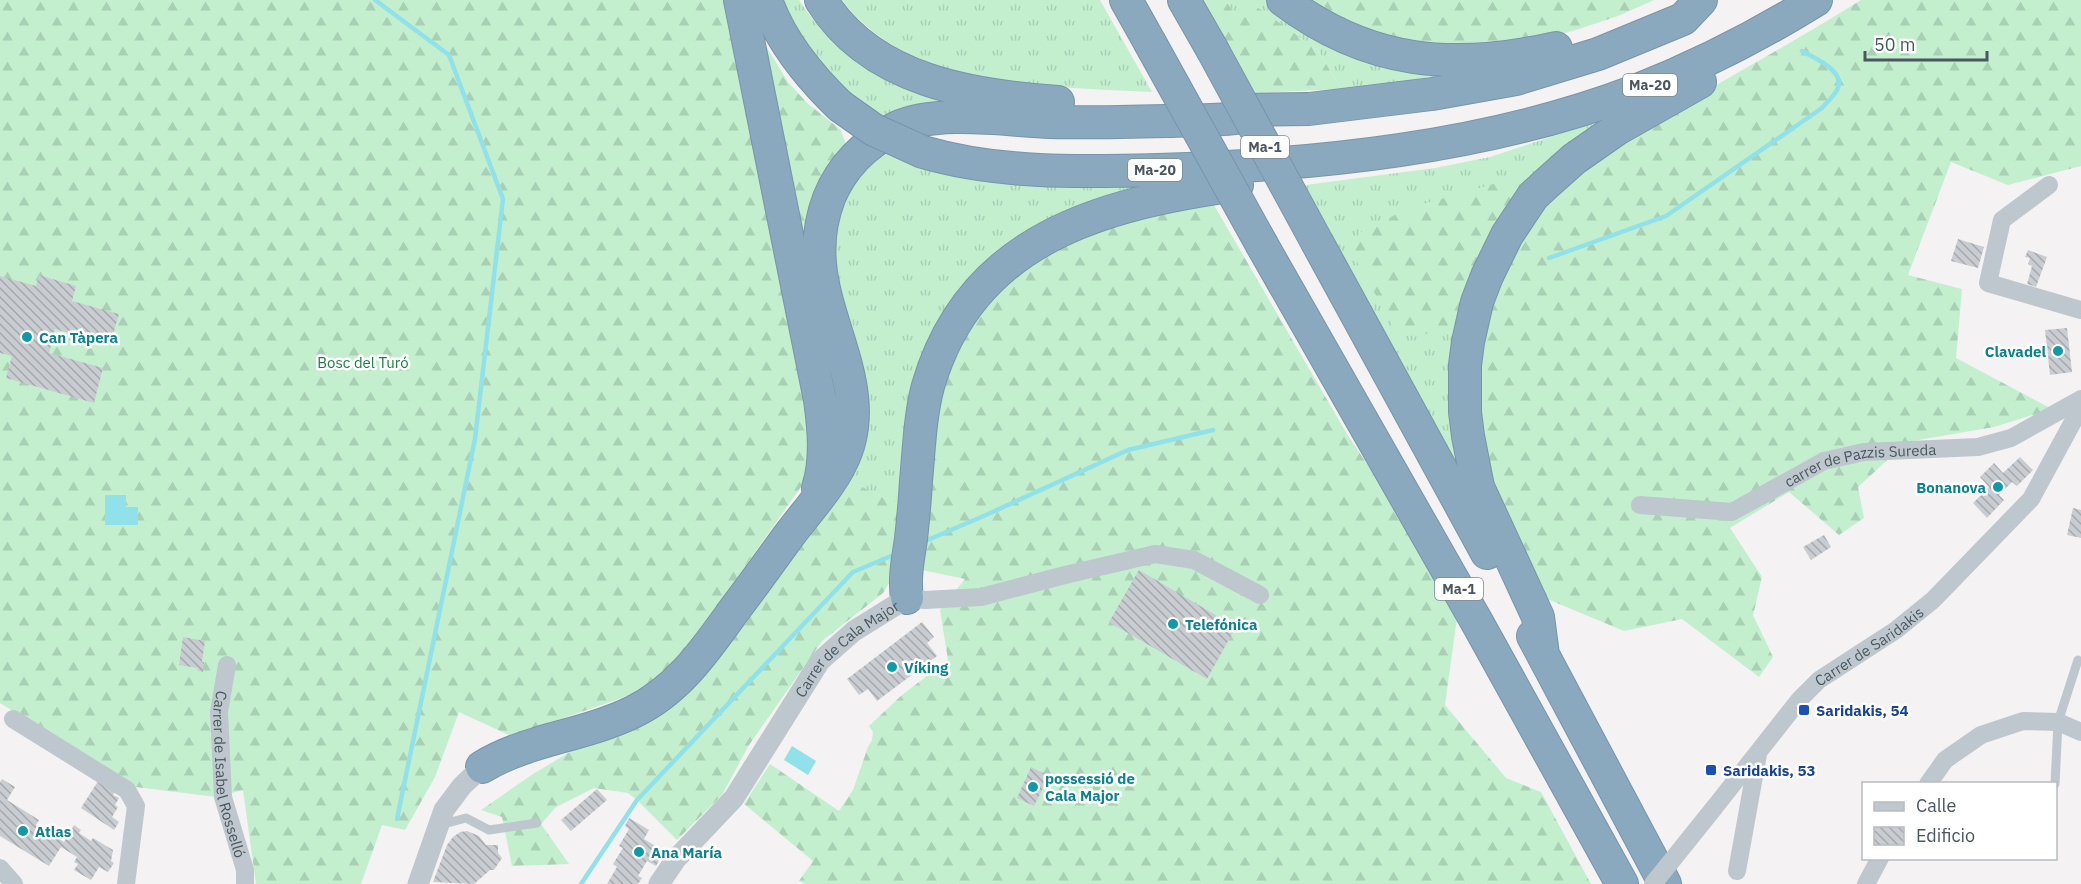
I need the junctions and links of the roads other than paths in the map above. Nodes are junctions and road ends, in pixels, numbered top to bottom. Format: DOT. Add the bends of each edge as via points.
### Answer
graph roads {
  1 [pos="740,0"];
  2 [pos="766,0"];
  3 [pos="821,0"];
  4 [pos="1184,0"];
  5 [pos="1282,0"];
  6 [pos="1693,0"];
  7 [pos="1701,0"];
  8 [pos="1816,0"];
  9 [pos="1131,14"];
  10 [pos="1783,20"];
  11 [pos="1266,111"];
  12 [pos="1389,151"];
  13 [pos="2049,185"];
  14 [pos="2081,310"];
  15 [pos="2081,399"];
  16 [pos="2081,406"];
  17 [pos="815,500"];
  18 [pos="1640,505"];
  19 [pos="1260,595"];
  20 [pos="907,598"];
  21 [pos="1542,655"];
  22 [pos="2078,660"];
  23 [pos="227,665"];
  24 [pos="13,719"];
  25 [pos="2058,722"];
  26 [pos="2081,732"];
  27 [pos="1758,752"];
  28 [pos="482,767"];
  29 [pos="1929,782"];
  30 [pos="2055,782"];
  31 [pos="537,823"];
  32 [pos="440,825"];
  33 [pos="1879,860"];
  34 [pos="0,868"];
  35 [pos="1737,871"];
  36 [pos="14,884"];
  37 [pos="126,884"];
  38 [pos="245,884"];
  39 [pos="418,884"];
  40 [pos="659,884"];
  41 [pos="1622,884"];
  42 [pos="1653,884"];
  43 [pos="1665,884"];
  44 [pos="1866,884"];
  1 -- 17 [label="highway" via="821,407 824,448"];
  2 -- 12 [label="highway, Ma-20, bridge" via="794,54 840,106 874,130 923,152 956,161 1079,170 1242,166"];
  3 -- 11 [label="highway" via="852,36 884,60 959,90 1048,101"];
  4 -- 21 [label="highway, Ma-1, bridge"];
  5 -- 6 [label="highway" via="1330,30 1369,46 1420,59 1461,62 1531,54 1574,44"];
  7 -- 11 [label="highway" via="1683,19 1598,54 1516,79 1432,94"];
  8 -- 10 [label="highway, Ma-20"];
  9 -- 41 [label="highway, Ma-1, bridge" via="1457,585"];
  10 -- 12 [label="highway, Ma-20" via="1706,61 1599,104 1508,130"];
  10 -- 21 [label="highway" via="1766,45 1617,129 1558,172 1519,216 1487,276 1472,322 1465,364 1468,436 1478,487 1538,617"];
  11 -- 17 [label="highway" via="1234,118 1109,123 925,119 897,128 859,152 837,181 820,231 822,280 849,376 853,417 851,438 842,462"];
  12 -- 20 [label="highway" via="1364,166 1184,192 1062,228 1023,251 991,279 966,308 937,359 928,389 905,583"];
  13 -- 14 [label="street" via="2002,220 1988,283"];
  15 -- 18 [label="street, carrer de Pazzis Sureda" via="2011,438 1978,447 1864,452 1824,461 1732,512"];
  16 -- 27 [label="street, Carrer de Saridakis" via="2031,499 1933,600 1896,630 1819,680"];
  17 -- 28 [label="highway" via="698,660 670,688 620,718 518,749"];
  19 -- 20 [label="street, Carrer de Cala Major" via="1194,560 1155,554 981,597"];
  20 -- 40 [label="street, Carrer de Cala Major" via="854,631 820,661 734,798 676,859"];
  21 -- 43 [label="highway, Ma-1"];
  22 -- 25 [label="lane"];
  23 -- 38 [label="street, Carrer de Isabel Rosselló" via="219,712 223,797 245,870"];
  24 -- 37 [label="street" via="127,790 136,806"];
  25 -- 26 [label="street"];
  25 -- 29 [label="street" via="2024,721 1981,735 1945,760"];
  25 -- 30 [label="lane"];
  27 -- 35 [label="street"];
  27 -- 42 [label="street, Carrer de Saridakis, bridge"];
  28 -- 32 [label="street" via="452,798"];
  31 -- 32 [label="lane" via="489,830 466,818"];
  32 -- 39 [label="street"];
  33 -- 44 [label="street"];
  34 -- 36 [label="street"];
}
